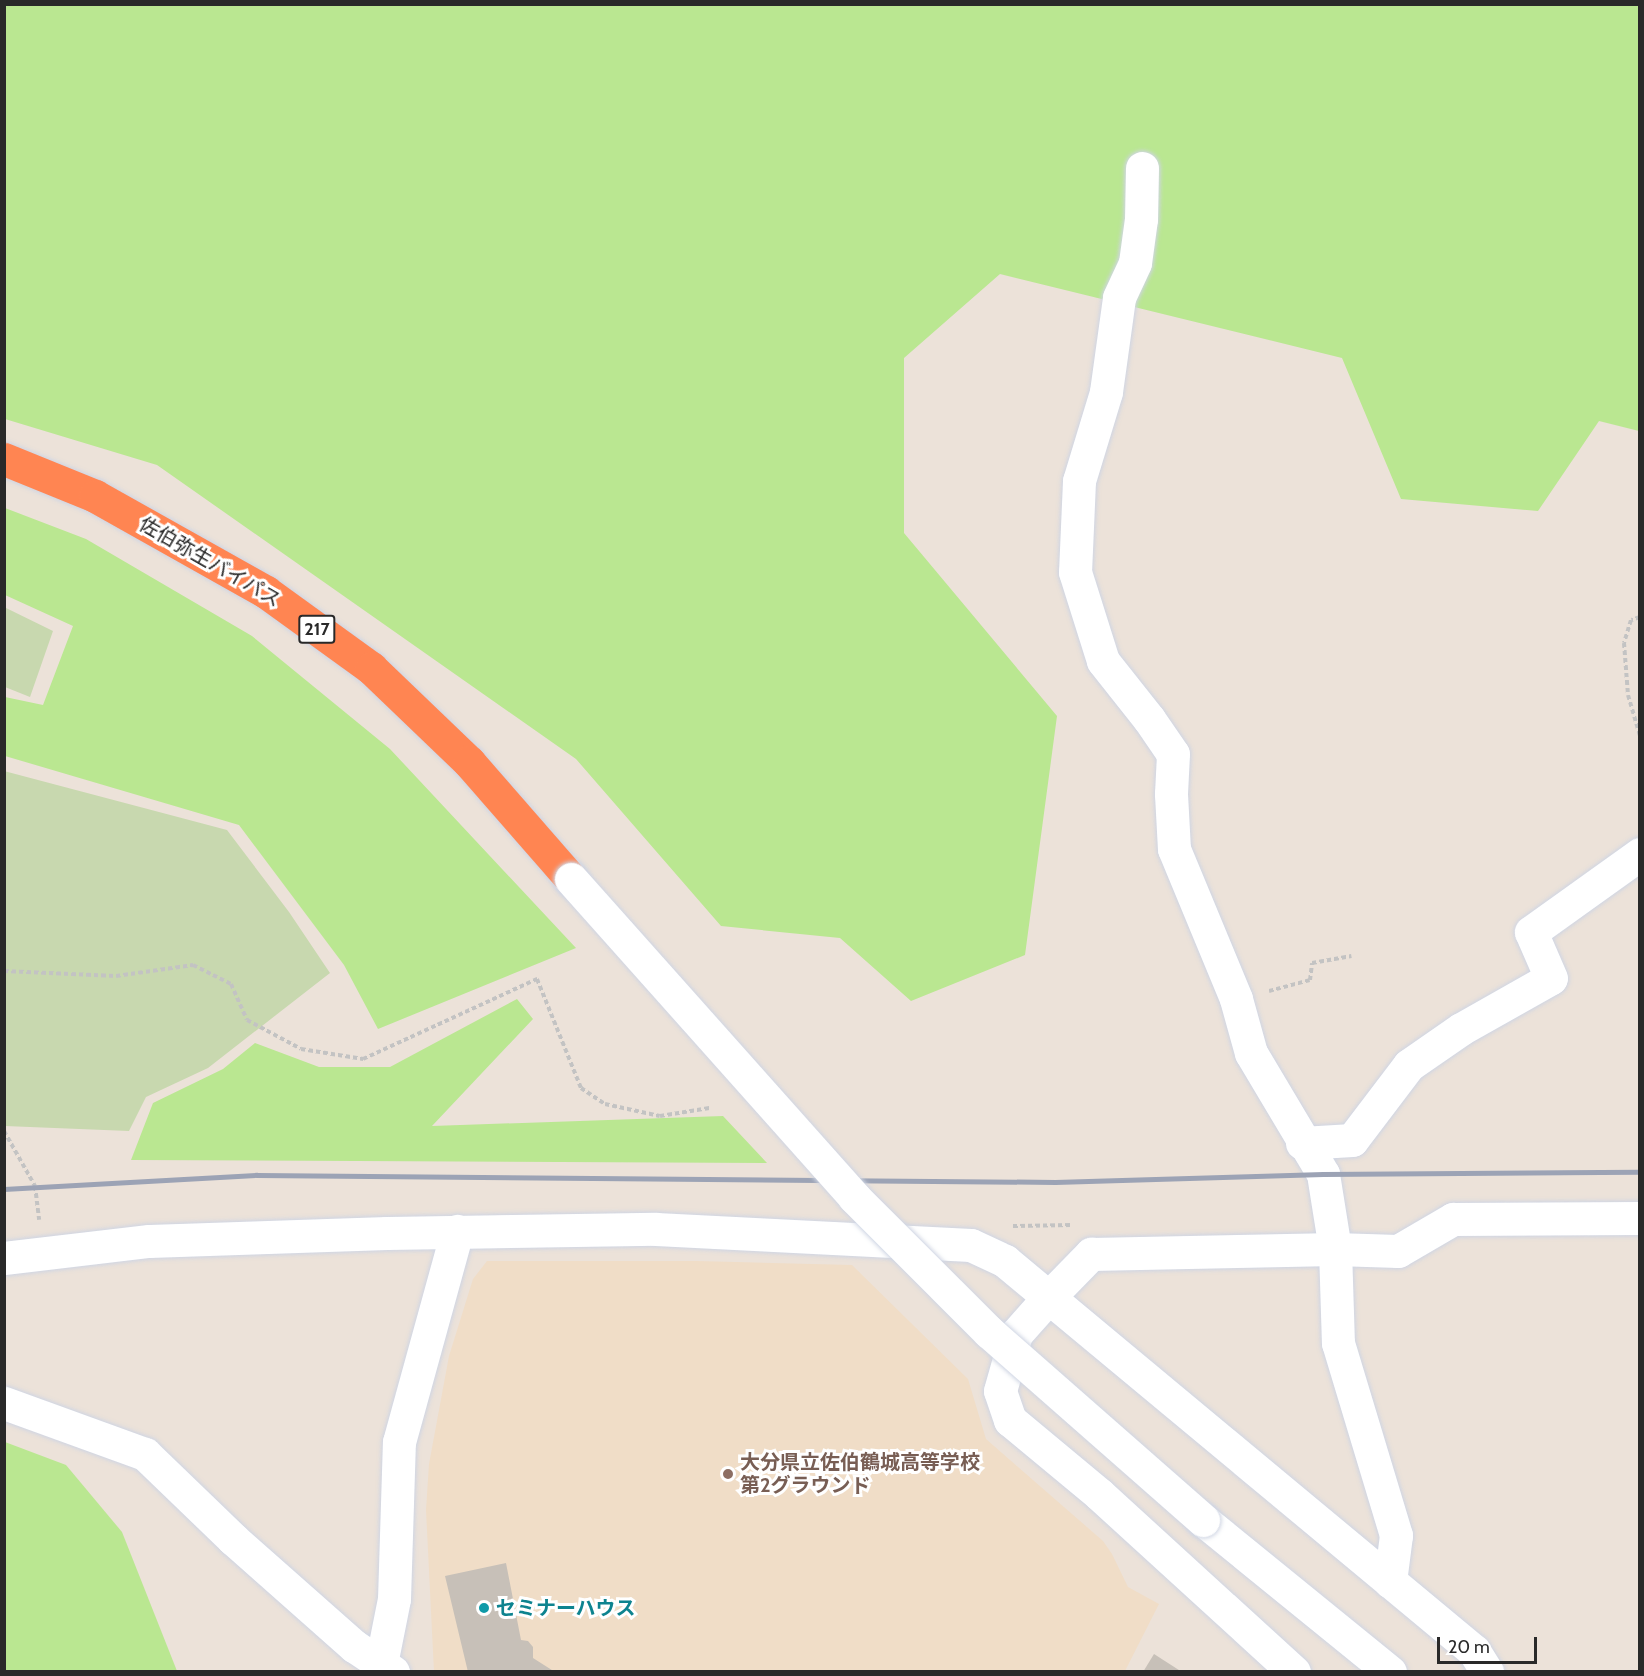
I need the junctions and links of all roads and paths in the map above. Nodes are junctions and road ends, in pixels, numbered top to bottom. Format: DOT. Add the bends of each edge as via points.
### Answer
graph roads {
  1 [pos="1142,168"];
  2 [pos="4,459"];
  3 [pos="1640,616"];
  4 [pos="1640,736"];
  5 [pos="1640,854"];
  6 [pos="571,879"];
  7 [pos="1351,956"];
  8 [pos="4,971"];
  9 [pos="1236,999"];
  10 [pos="709,1108"];
  11 [pos="4,1131"];
  12 [pos="1302,1143"];
  13 [pos="1640,1218"];
  14 [pos="458,1231"];
  15 [pos="1335,1249"];
  16 [pos="42,1254"];
  17 [pos="4,1258"];
  18 [pos="1048,1298"];
  19 [pos="4,1403"];
  20 [pos="1390,1582"];
  21 [pos="387,1668"];
  22 [pos="1294,1671"];
  23 [pos="1390,1671"];
  24 [pos="1487,1671"];
  1 -- 9 [label="street" via="1136,263 1119,298 1106,392 1079,481 1075,572 1103,661 1173,754 1174,849"];
  2 -- 6 [label="highway, 佐伯弥生バイパス / 217" via="95,496 266,592 371,668 469,762"];
  3 -- 4 [label="path" via="1631,620 1624,643 1628,695"];
  5 -- 12 [label="street" via="1531,932 1551,978 1461,1029 1409,1065 1352,1140"];
  6 -- 23 [label="street, bridge" via="854,1197 989,1332 1203,1520"];
  7 -- 9 [label="path" via="1312,963 1310,980"];
  8 -- 10 [label="path" via="116,976 193,965 231,984 247,1020 301,1049 363,1059 537,979 581,1088 605,1104 660,1116"];
  9 -- 12 [label="street" via="1251,1053"];
  11 -- 16 [label="path" via="35,1186"];
  12 -- 15 [label="street" via="1323,1174"];
  13 -- 15 [label="street" via="1453,1219 1398,1251"];
  14 -- 16 [label="street" via="149,1241"];
  14 -- 18 [label="street" via="656,1229 971,1245 1005,1262"];
  14 -- 21 [label="street" via="399,1442 394,1599"];
  15 -- 18 [label="street" via="1091,1254"];
  15 -- 20 [label="street" via="1338,1343 1396,1535"];
  16 -- 17 [label="street"];
  18 -- 20 [label="street"];
  18 -- 22 [label="street" via="1016,1334 1000,1391 1010,1420 1099,1494"];
  19 -- 21 [label="street" via="145,1454 233,1539 354,1646"];
  20 -- 24 [label="street" via="1474,1651"];
}
